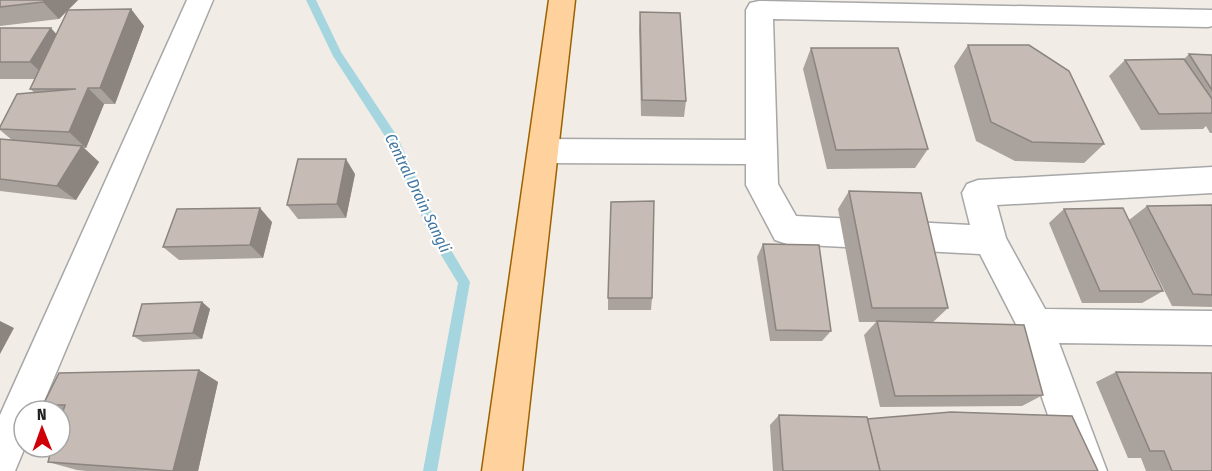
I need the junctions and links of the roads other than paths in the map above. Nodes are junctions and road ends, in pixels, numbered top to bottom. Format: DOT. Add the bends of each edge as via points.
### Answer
graph roads {
  1 [pos="200,0"];
  2 [pos="562,0"];
  3 [pos="758,5"];
  4 [pos="1053,8"];
  5 [pos="1205,14"];
  6 [pos="543,151"];
  7 [pos="761,152"];
  8 [pos="1212,180"];
  9 [pos="990,240"];
  10 [pos="1035,326"];
  11 [pos="1212,328"];
  12 [pos="0,460"];
  13 [pos="502,471"];
  14 [pos="1088,471"];
  1 -- 12 [label="street"];
  2 -- 6 [label="main road"];
  3 -- 4 [label="street"];
  3 -- 7 [label="street"];
  4 -- 5 [label="street"];
  6 -- 7 [label="street"];
  6 -- 13 [label="main road"];
  7 -- 9 [label="street" via="762,185 787,230"];
  8 -- 9 [label="street" via="978,193"];
  9 -- 10 [label="street"];
  10 -- 11 [label="street"];
  10 -- 14 [label="street"];
}
